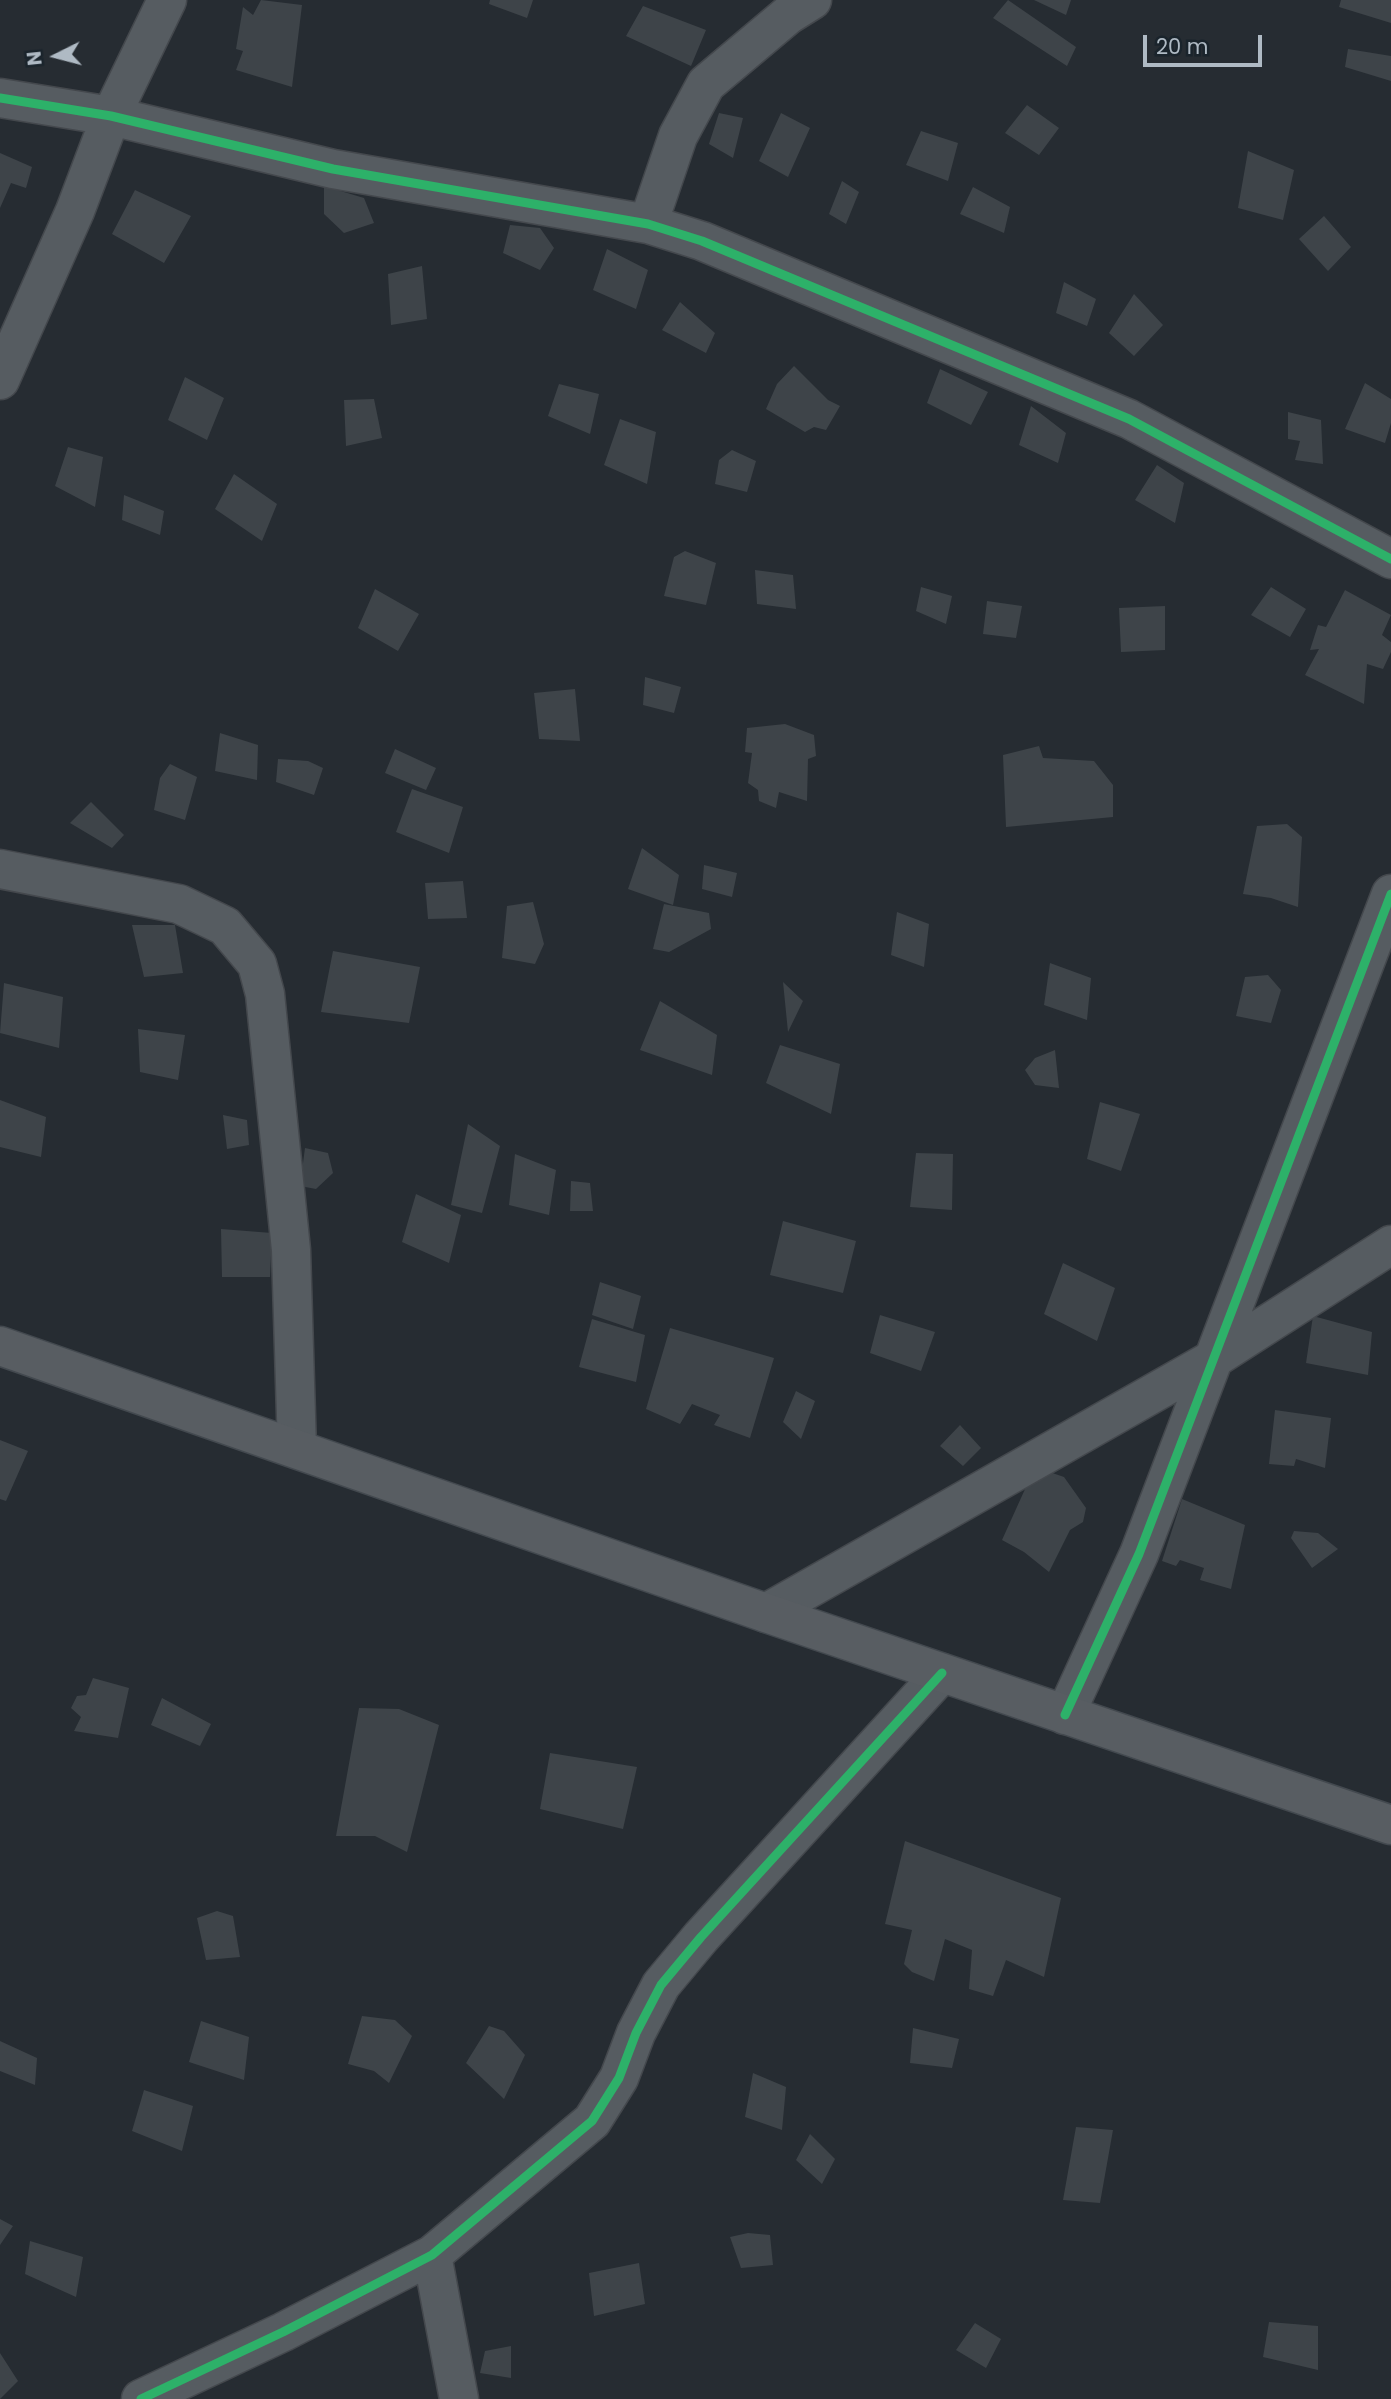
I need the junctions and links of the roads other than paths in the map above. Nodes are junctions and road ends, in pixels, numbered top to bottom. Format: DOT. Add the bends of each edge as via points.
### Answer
graph roads {
  1 [pos="167,0"];
  2 [pos="812,0"];
  3 [pos="0,98"];
  4 [pos="111,116"];
  5 [pos="648,224"];
  6 [pos="0,380"];
  7 [pos="1391,559"];
  8 [pos="0,869"];
  9 [pos="1391,894"];
  10 [pos="1391,1245"];
  11 [pos="0,1346"];
  12 [pos="1210,1361"];
  13 [pos="297,1449"];
  14 [pos="766,1613"];
  15 [pos="942,1673"];
  16 [pos="1065,1715"];
  17 [pos="1391,1825"];
  18 [pos="432,2255"];
  19 [pos="141,2399"];
  20 [pos="459,2399"];
  1 -- 4 [label="street"];
  2 -- 5 [label="street" via="706,84 678,136"];
  3 -- 4 [label="street"];
  4 -- 5 [label="street" via="333,169"];
  4 -- 6 [label="street" via="75,211"];
  5 -- 7 [label="street" via="702,241 1129,419"];
  8 -- 13 [label="street" via="178,905 225,926 257,964 265,994 291,1250"];
  9 -- 12 [label="street"];
  10 -- 12 [label="street"];
  11 -- 13 [label="main road"];
  12 -- 14 [label="street"];
  12 -- 16 [label="street" via="1139,1554"];
  13 -- 14 [label="main road"];
  14 -- 15 [label="main road"];
  15 -- 16 [label="main road"];
  15 -- 18 [label="street" via="661,1985 619,2078 592,2122"];
  16 -- 17 [label="main road"];
  18 -- 19 [label="street"];
  18 -- 20 [label="street"];
}
